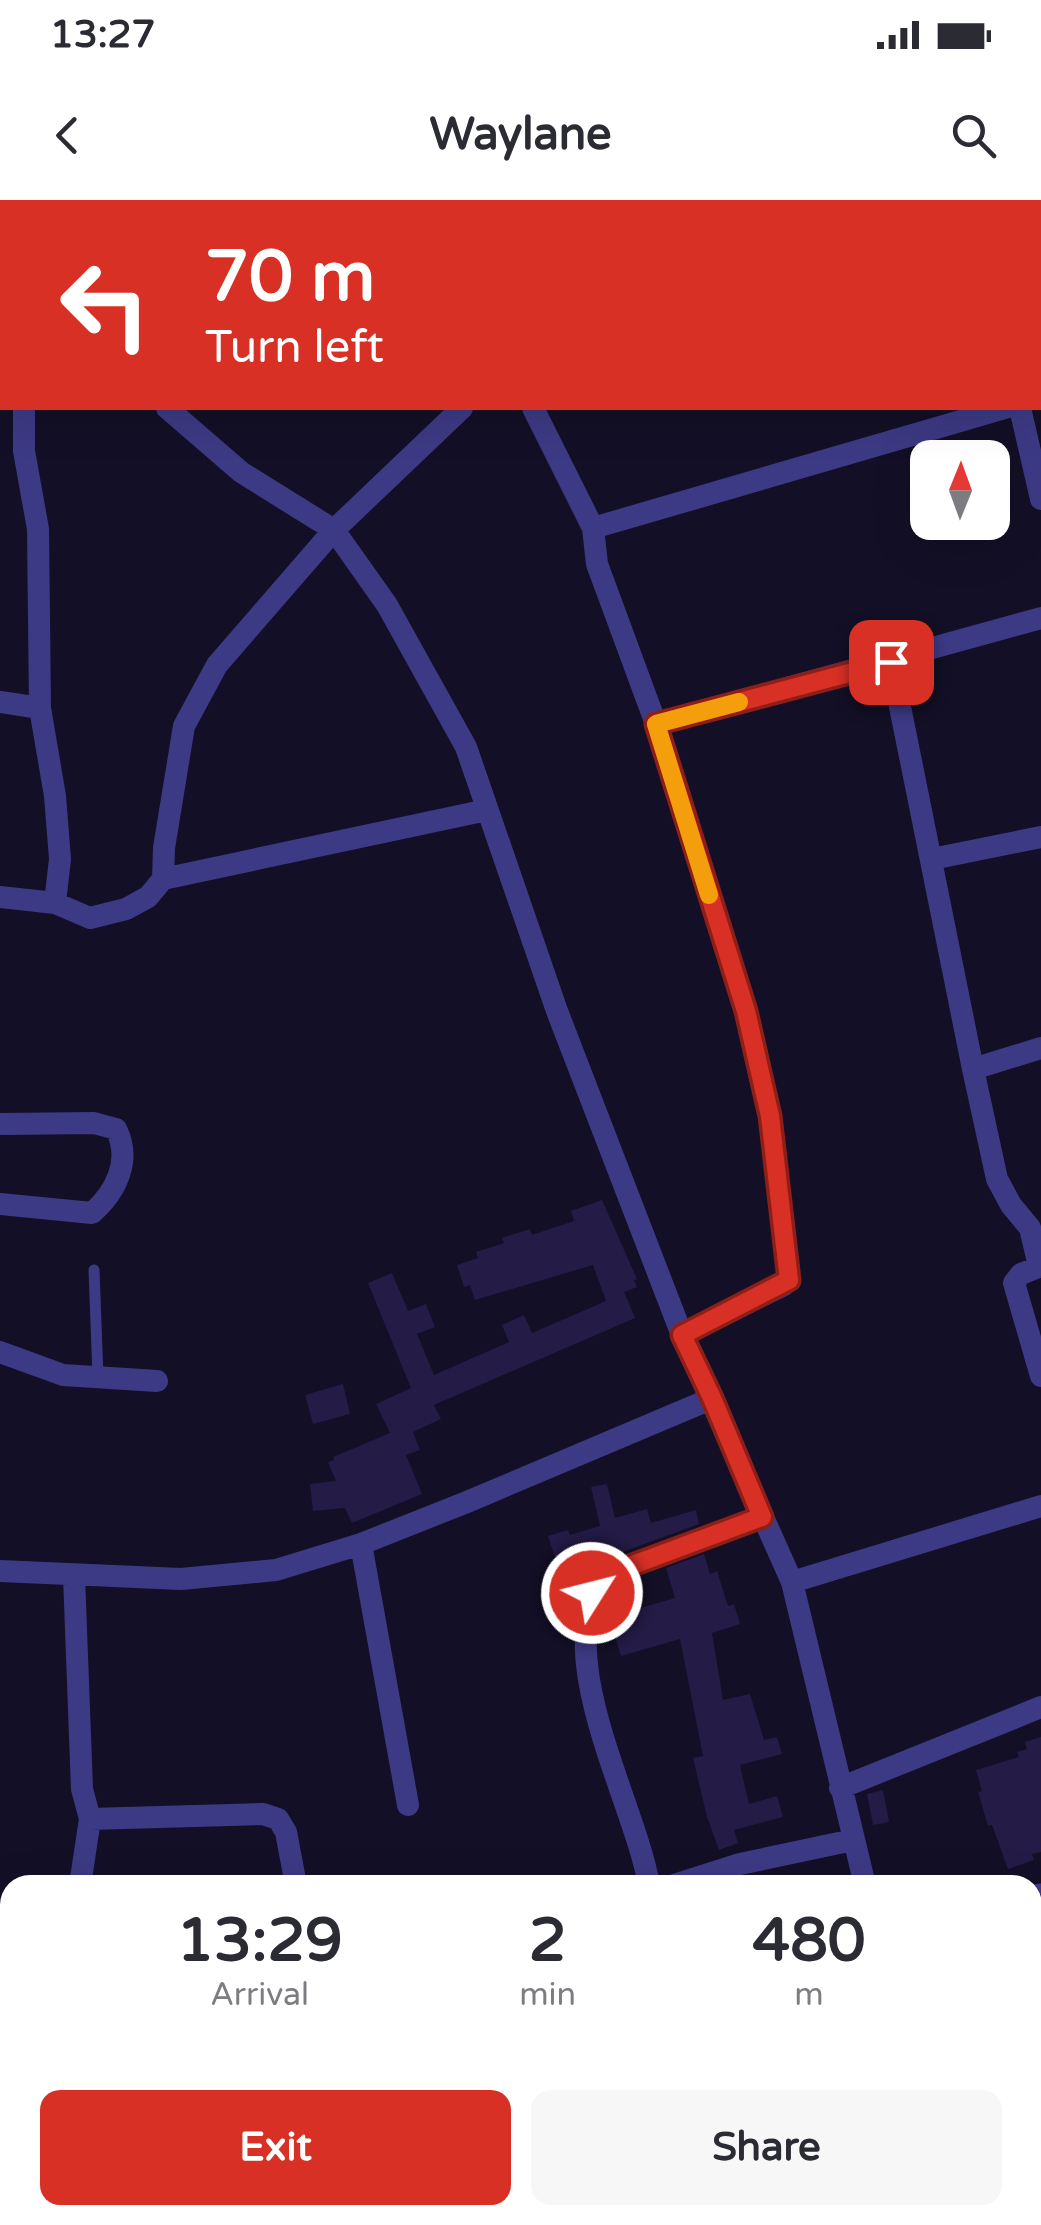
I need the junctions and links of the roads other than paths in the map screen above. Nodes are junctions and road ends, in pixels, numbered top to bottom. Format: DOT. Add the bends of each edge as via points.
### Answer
graph roads {
  1 [pos="24,410"];
  2 [pos="169,410"];
  3 [pos="460,410"];
  4 [pos="534,410"];
  5 [pos="998,410"];
  6 [pos="1020,410"];
  7 [pos="1041,498"];
  8 [pos="593,528"];
  9 [pos="334,530"];
  10 [pos="1041,618"];
  11 [pos="891,662"];
  12 [pos="0,702"];
  13 [pos="40,708"];
  14 [pos="656,724"];
  15 [pos="487,810"];
  16 [pos="1041,837"];
  17 [pos="932,858"];
  18 [pos="162,879"];
  19 [pos="0,897"];
  20 [pos="56,903"];
  21 [pos="1041,1048"];
  22 [pos="973,1070"];
  23 [pos="0,1124"];
  24 [pos="0,1204"];
  25 [pos="1040,1266"];
  26 [pos="94,1270"];
  27 [pos="682,1335"];
  28 [pos="0,1352"];
  29 [pos="1041,1376"];
  30 [pos="98,1378"];
  31 [pos="157,1381"];
  32 [pos="712,1398"];
  33 [pos="1041,1506"];
  34 [pos="762,1517"];
  35 [pos="360,1544"];
  36 [pos="0,1571"];
  37 [pos="74,1576"];
  38 [pos="792,1582"];
  39 [pos="1041,1706"];
  40 [pos="840,1788"];
  41 [pos="408,1805"];
  42 [pos="90,1819"];
  43 [pos="854,1840"];
  44 [pos="82,1875"];
  45 [pos="294,1875"];
  46 [pos="647,1875"];
  47 [pos="705,1875"];
  48 [pos="863,1875"];
  1 -- 13 [label="street" via="38,529"];
  2 -- 9 [label="street" via="241,472"];
  3 -- 9 [label="street"];
  4 -- 8 [label="street"];
  5 -- 8 [label="street"];
  6 -- 7 [label="street"];
  8 -- 14 [label="street" via="598,564"];
  9 -- 15 [label="street" via="386,605 466,747"];
  9 -- 18 [label="street" via="216,665 184,726"];
  10 -- 11 [label="street"];
  11 -- 14 [label="street"];
  11 -- 17 [label="street"];
  12 -- 13 [label="street"];
  13 -- 20 [label="street" via="55,796"];
  14 -- 27 [label="street" via="746,1011 770,1116 789,1270 784,1285"];
  15 -- 18 [label="street"];
  15 -- 27 [label="street"];
  16 -- 17 [label="street"];
  17 -- 22 [label="street"];
  18 -- 20 [label="street" via="126,909 90,918"];
  19 -- 20 [label="street"];
  21 -- 22 [label="street"];
  22 -- 25 [label="street" via="997,1179 1030,1228"];
  23 -- 24 [label="street" via="94,1123 116,1128 122,1140 122,1167 110,1198 92,1213"];
  25 -- 29 [label="street" via="1014,1283"];
  26 -- 30 [label="lane"];
  27 -- 32 [label="street"];
  28 -- 30 [label="street" via="63,1375"];
  30 -- 31 [label="street"];
  32 -- 34 [label="street"];
  32 -- 35 [label="street"];
  33 -- 38 [label="street"];
  34 -- 38 [label="street"];
  34 -- 46 [label="street" via="603,1576 592,1593 593,1710"];
  35 -- 37 [label="street" via="276,1570 181,1578"];
  35 -- 41 [label="street"];
  36 -- 37 [label="street"];
  37 -- 42 [label="street" via="82,1789"];
  38 -- 40 [label="street"];
  39 -- 40 [label="street"];
  40 -- 43 [label="street"];
  42 -- 44 [label="street"];
  42 -- 45 [label="street" via="278,1818"];
  43 -- 47 [label="street"];
  43 -- 48 [label="street"];
}
